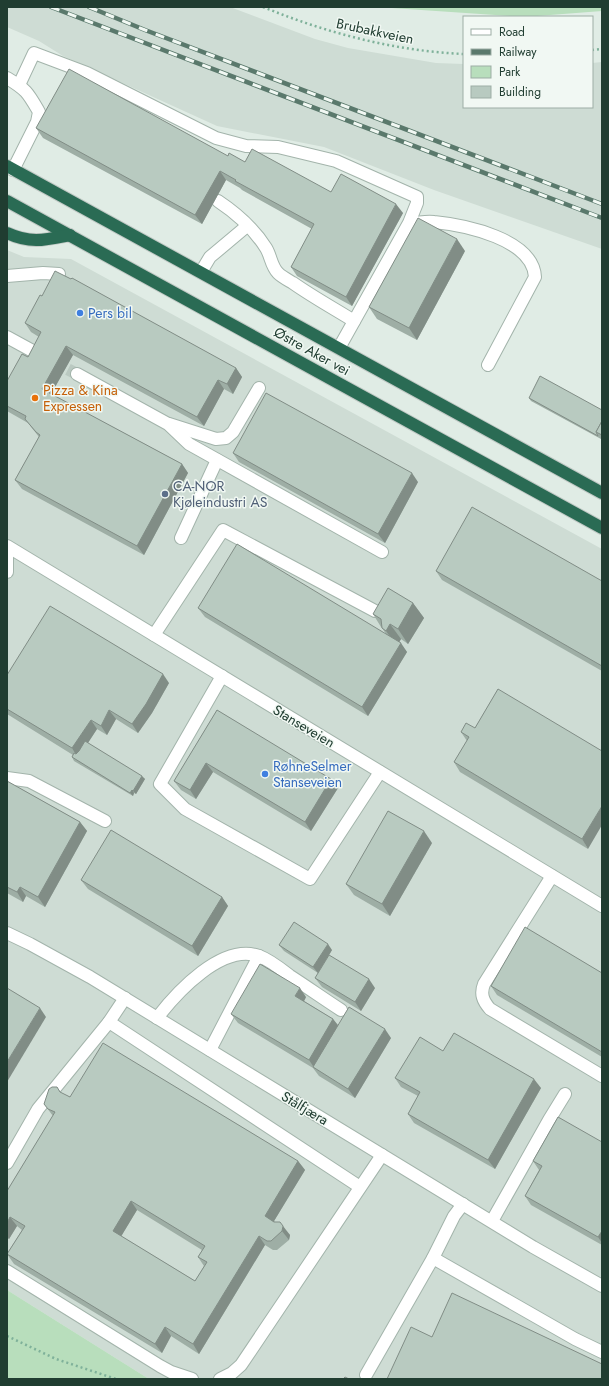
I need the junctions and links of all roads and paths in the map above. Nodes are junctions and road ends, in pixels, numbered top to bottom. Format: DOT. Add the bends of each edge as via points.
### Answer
graph roads {
  1 [pos="263,7"];
  2 [pos="463,54"];
  3 [pos="7,78"];
  4 [pos="19,85"];
  5 [pos="10,168"];
  6 [pos="7,201"];
  7 [pos="218,201"];
  8 [pos="409,223"];
  9 [pos="247,226"];
  10 [pos="7,233"];
  11 [pos="70,235"];
  12 [pos="201,272"];
  13 [pos="58,274"];
  14 [pos="7,276"];
  15 [pos="354,320"];
  16 [pos="7,337"];
  17 [pos="339,348"];
  18 [pos="40,355"];
  19 [pos="488,365"];
  20 [pos="77,374"];
  21 [pos="259,388"];
  22 [pos="168,424"];
  23 [pos="217,460"];
  24 [pos="602,492"];
  25 [pos="602,528"];
  26 [pos="181,538"];
  27 [pos="7,546"];
  28 [pos="7,552"];
  29 [pos="382,552"];
  30 [pos="7,572"];
  31 [pos="375,611"];
  32 [pos="154,635"];
  33 [pos="222,676"];
  34 [pos="380,772"];
  35 [pos="7,778"];
  36 [pos="105,821"];
  37 [pos="552,876"];
  38 [pos="602,906"];
  39 [pos="7,933"];
  40 [pos="259,956"];
  41 [pos="125,998"];
  42 [pos="341,1010"];
  43 [pos="157,1018"];
  44 [pos="109,1022"];
  45 [pos="210,1050"];
  46 [pos="602,1076"];
  47 [pos="565,1094"];
  48 [pos="382,1155"];
  49 [pos="7,1163"];
  50 [pos="360,1187"];
  51 [pos="463,1204"];
  52 [pos="492,1221"];
  53 [pos="432,1258"];
  54 [pos="7,1271"];
  55 [pos="602,1286"];
  56 [pos="7,1336"];
  57 [pos="602,1352"];
  58 [pos="366,1375"];
  59 [pos="116,1379"];
  60 [pos="192,1379"];
  61 [pos="220,1379"];
  1 -- 2 [label="path, Brubakkveien" via="318,28 356,38 414,50"];
  3 -- 4 [label="street"];
  4 -- 5 [label="street" via="28,92 39,112 37,122"];
  4 -- 8 [label="street" via="34,53 88,73 216,138 246,146 278,147 336,161 417,197"];
  5 -- 12 [label="highway, Østre Aker vei"];
  6 -- 11 [label="highway, Østre Aker vei"];
  7 -- 9 [label="street"];
  8 -- 15 [label="street"];
  8 -- 19 [label="street" via="433,222 469,228 504,240 524,254 534,269 535,277"];
  9 -- 12 [label="street" via="210,257"];
  9 -- 15 [label="street" via="266,248 277,273"];
  10 -- 11 [label="highway" via="36,241"];
  11 -- 25 [label="highway, Østre Aker vei"];
  12 -- 17 [label="highway, Østre Aker vei"];
  13 -- 14 [label="street"];
  15 -- 17 [label="street"];
  16 -- 18 [label="street"];
  17 -- 24 [label="highway, Østre Aker vei"];
  20 -- 22 [label="street"];
  21 -- 22 [label="street" via="233,432 226,438 216,439"];
  22 -- 23 [label="street" via="189,444"];
  23 -- 26 [label="street"];
  23 -- 29 [label="street"];
  27 -- 32 [label="street, Stanseveien"];
  28 -- 30 [label="street"];
  31 -- 32 [label="street" via="223,530"];
  32 -- 33 [label="street, Stanseveien"];
  33 -- 34 [label="street, Stanseveien"];
  33 -- 34 [label="street" via="160,784 185,810 310,879"];
  34 -- 37 [label="street, Stanseveien"];
  35 -- 36 [label="street" via="29,781"];
  37 -- 38 [label="street, Stanseveien"];
  37 -- 46 [label="street" via="484,984 482,997 490,1009"];
  39 -- 41 [label="street, Stålfjæra"];
  40 -- 42 [label="street"];
  40 -- 43 [label="street" via="232,955 215,963 171,1000"];
  40 -- 45 [label="street"];
  41 -- 43 [label="street, Stålfjæra"];
  41 -- 44 [label="street"];
  43 -- 45 [label="street, Stålfjæra"];
  44 -- 49 [label="street" via="38,1109"];
  44 -- 50 [label="street"];
  45 -- 48 [label="street, Stålfjæra"];
  47 -- 52 [label="street"];
  48 -- 50 [label="street"];
  48 -- 51 [label="street, Stålfjæra"];
  50 -- 61 [label="street" via="241,1365"];
  51 -- 52 [label="street, Stålfjæra"];
  51 -- 53 [label="street"];
  52 -- 55 [label="street, Stålfjæra"];
  53 -- 57 [label="street"];
  53 -- 58 [label="street"];
  54 -- 60 [label="street" via="160,1366 184,1378"];
  56 -- 59 [label="path" via="56,1359"];
}
